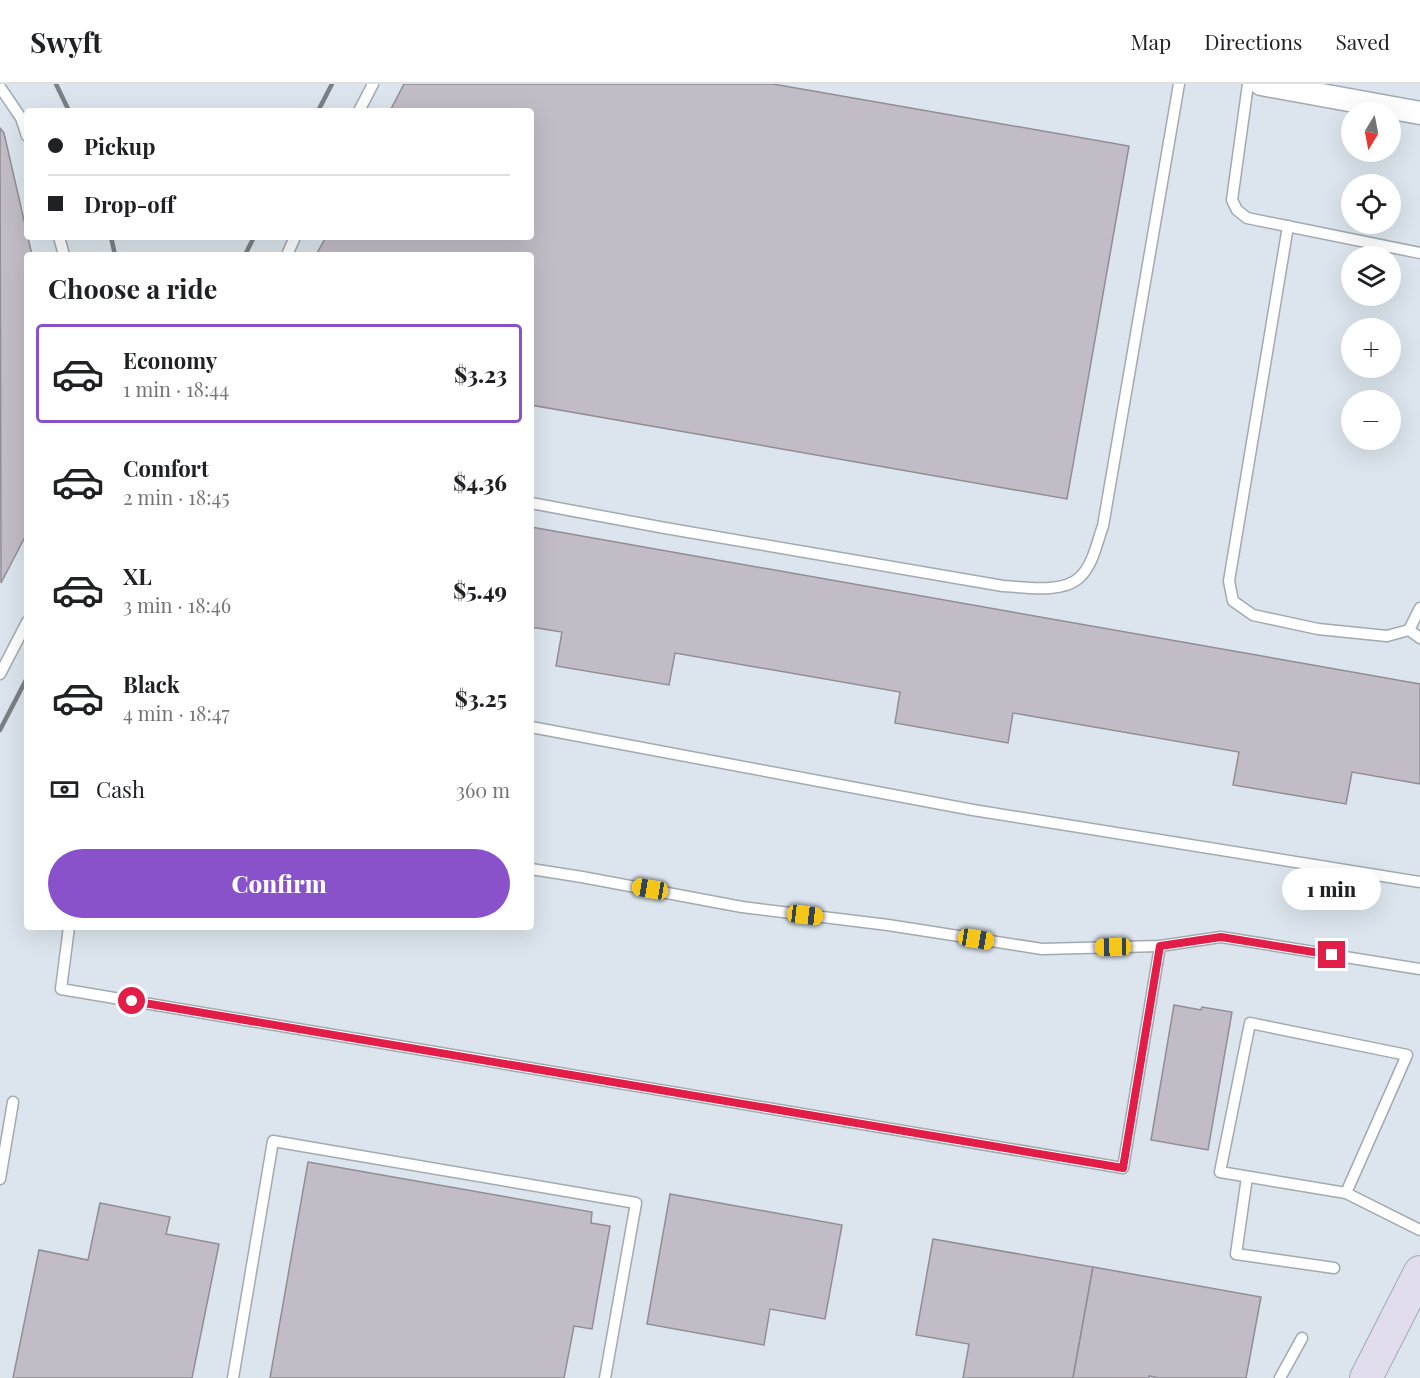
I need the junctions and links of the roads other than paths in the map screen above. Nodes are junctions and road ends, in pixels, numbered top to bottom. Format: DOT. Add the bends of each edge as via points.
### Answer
graph roads {
  1 [pos="373,84"];
  2 [pos="1179,84"];
  3 [pos="1248,84"];
  4 [pos="1261,84"];
  5 [pos="0,87"];
  6 [pos="361,108"];
  7 [pos="1420,113"];
  8 [pos="24,127"];
  9 [pos="1288,226"];
  10 [pos="1420,253"];
  11 [pos="534,503"];
  12 [pos="1420,608"];
  13 [pos="24,628"];
  14 [pos="1408,630"];
  15 [pos="1420,638"];
  16 [pos="0,675"];
  17 [pos="534,728"];
  18 [pos="534,869"];
  19 [pos="1420,882"];
  20 [pos="69,930"];
  21 [pos="1160,946"];
  22 [pos="1420,969"];
  23 [pos="13,1102"];
  24 [pos="1247,1177"];
  25 [pos="0,1179"];
  26 [pos="1346,1193"];
  27 [pos="1420,1230"];
  28 [pos="1334,1268"];
  29 [pos="1420,1272"];
  30 [pos="1302,1338"];
  31 [pos="233,1378"];
  32 [pos="605,1378"];
  33 [pos="1280,1378"];
  34 [pos="1366,1378"];
  1 -- 6 [label="lane"];
  2 -- 11 [label="lane" via="1103,526 1093,558 1080,577 1067,585 1043,588 1003,586"];
  3 -- 9 [label="lane" via="1232,200 1247,218"];
  4 -- 7 [label="street"];
  5 -- 8 [label="lane"];
  9 -- 10 [label="lane"];
  9 -- 14 [label="lane" via="1229,581 1233,601 1253,615 1318,629 1387,636"];
  12 -- 14 [label="lane"];
  13 -- 16 [label="lane"];
  14 -- 15 [label="lane"];
  17 -- 19 [label="lane" via="973,810"];
  18 -- 21 [label="lane" via="742,907 1042,949"];
  20 -- 21 [label="lane" via="61,989 1123,1168"];
  21 -- 22 [label="lane" via="1221,937"];
  23 -- 25 [label="lane"];
  24 -- 26 [label="lane"];
  24 -- 26 [label="lane" via="1220,1172 1250,1023 1407,1055"];
  24 -- 28 [label="lane" via="1236,1254"];
  26 -- 27 [label="lane"];
  29 -- 34 [label="main road"];
  30 -- 33 [label="lane"];
  31 -- 32 [label="lane" via="273,1141 636,1203"];
}
